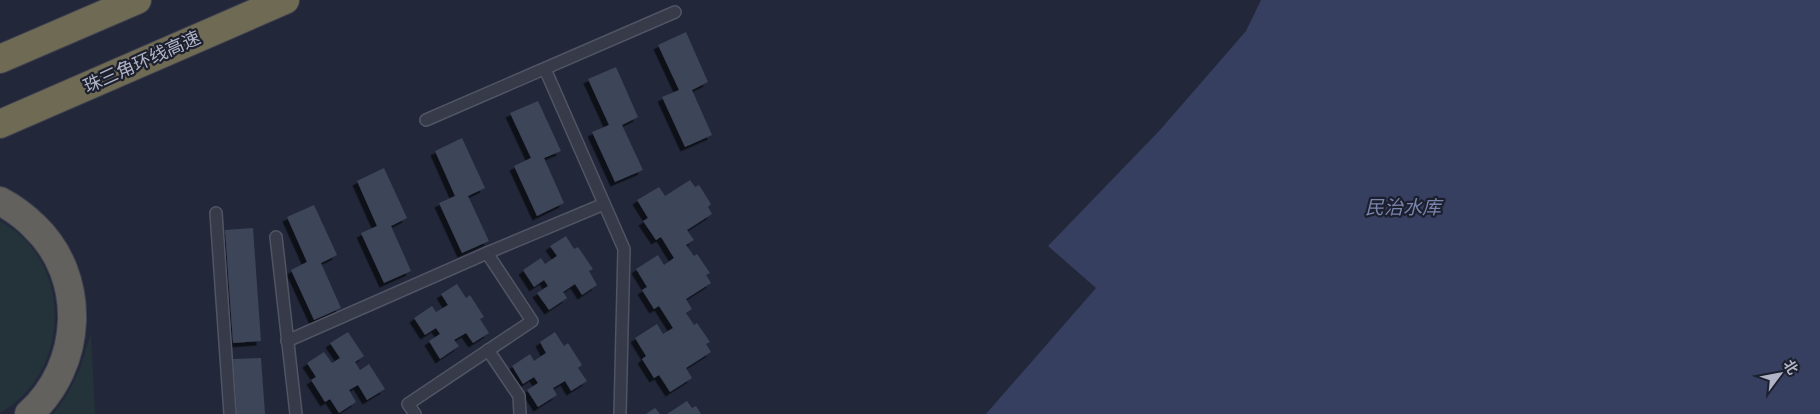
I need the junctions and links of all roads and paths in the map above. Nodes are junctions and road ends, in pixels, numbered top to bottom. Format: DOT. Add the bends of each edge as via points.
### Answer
graph roads {
  1 [pos="137,0"];
  2 [pos="284,0"];
  3 [pos="675,12"];
  4 [pos="0,59"];
  5 [pos="545,69"];
  6 [pos="426,120"];
  7 [pos="0,124"];
  8 [pos="0,202"];
  9 [pos="604,204"];
  10 [pos="216,213"];
  11 [pos="276,237"];
  12 [pos="487,253"];
  13 [pos="288,341"];
  14 [pos="488,350"];
  15 [pos="28,414"];
  16 [pos="230,414"];
  17 [pos="296,414"];
  18 [pos="415,414"];
  19 [pos="520,414"];
  20 [pos="620,414"];
  1 -- 4 [label="highway"];
  2 -- 7 [label="highway, 珠三角环线高速"];
  3 -- 5 [label="lane"];
  5 -- 6 [label="lane"];
  5 -- 9 [label="lane"];
  8 -- 15 [label="highway" via="35,226 51,246 63,268 70,292 73,316 64,365 52,387"];
  9 -- 12 [label="lane"];
  9 -- 20 [label="lane" via="624,249"];
  10 -- 16 [label="lane"];
  11 -- 13 [label="lane"];
  12 -- 13 [label="lane"];
  12 -- 14 [label="lane" via="532,321"];
  13 -- 17 [label="lane"];
  14 -- 18 [label="lane" via="408,404"];
  14 -- 19 [label="lane" via="519,396"];
}
